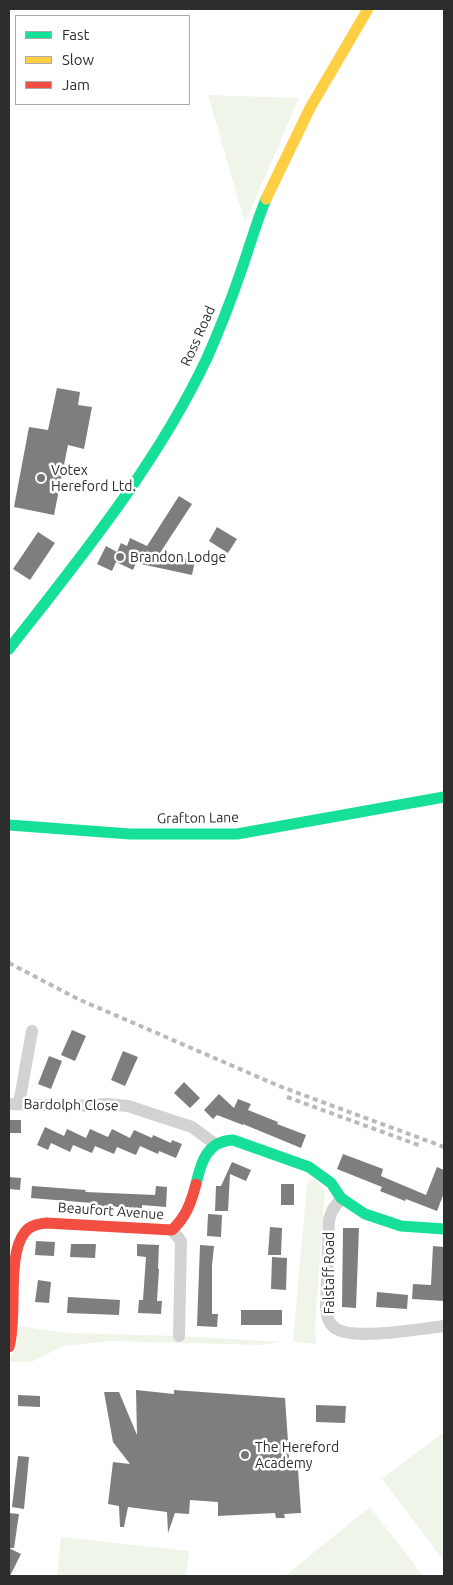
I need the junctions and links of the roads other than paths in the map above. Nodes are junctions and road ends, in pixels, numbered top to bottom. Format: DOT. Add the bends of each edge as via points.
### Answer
graph roads {
  1 [pos="368,9"];
  2 [pos="9,649"];
  3 [pos="444,797"];
  4 [pos="9,825"];
  5 [pos="32,1031"];
  6 [pos="14,1104"];
  7 [pos="215,1144"];
  8 [pos="341,1198"];
  9 [pos="172,1230"];
  10 [pos="444,1230"];
  11 [pos="444,1326"];
  12 [pos="178,1336"];
  13 [pos="9,1347"];
  1 -- 2 [label="main road, Ross Road" via="292,142 259,216 215,340 193,384 114,510"];
  3 -- 4 [label="main road, Grafton Lane" via="237,834 130,834"];
  5 -- 6 [label="street"];
  6 -- 7 [label="street, Bardolph Close" via="128,1106 192,1127"];
  7 -- 8 [label="main road" via="232,1140 309,1167 324,1176"];
  7 -- 9 [label="main road, Beaufort Avenue" via="205,1157 187,1213 180,1225"];
  8 -- 10 [label="main road" via="365,1214 386,1222"];
  8 -- 11 [label="street, Falstaff Road" via="329,1220 326,1308 327,1319 334,1328 344,1333 363,1334"];
  9 -- 12 [label="street" via="181,1241"];
  9 -- 13 [label="main road, Beaufort Avenue" via="35,1224 24,1232 18,1244"];
}
